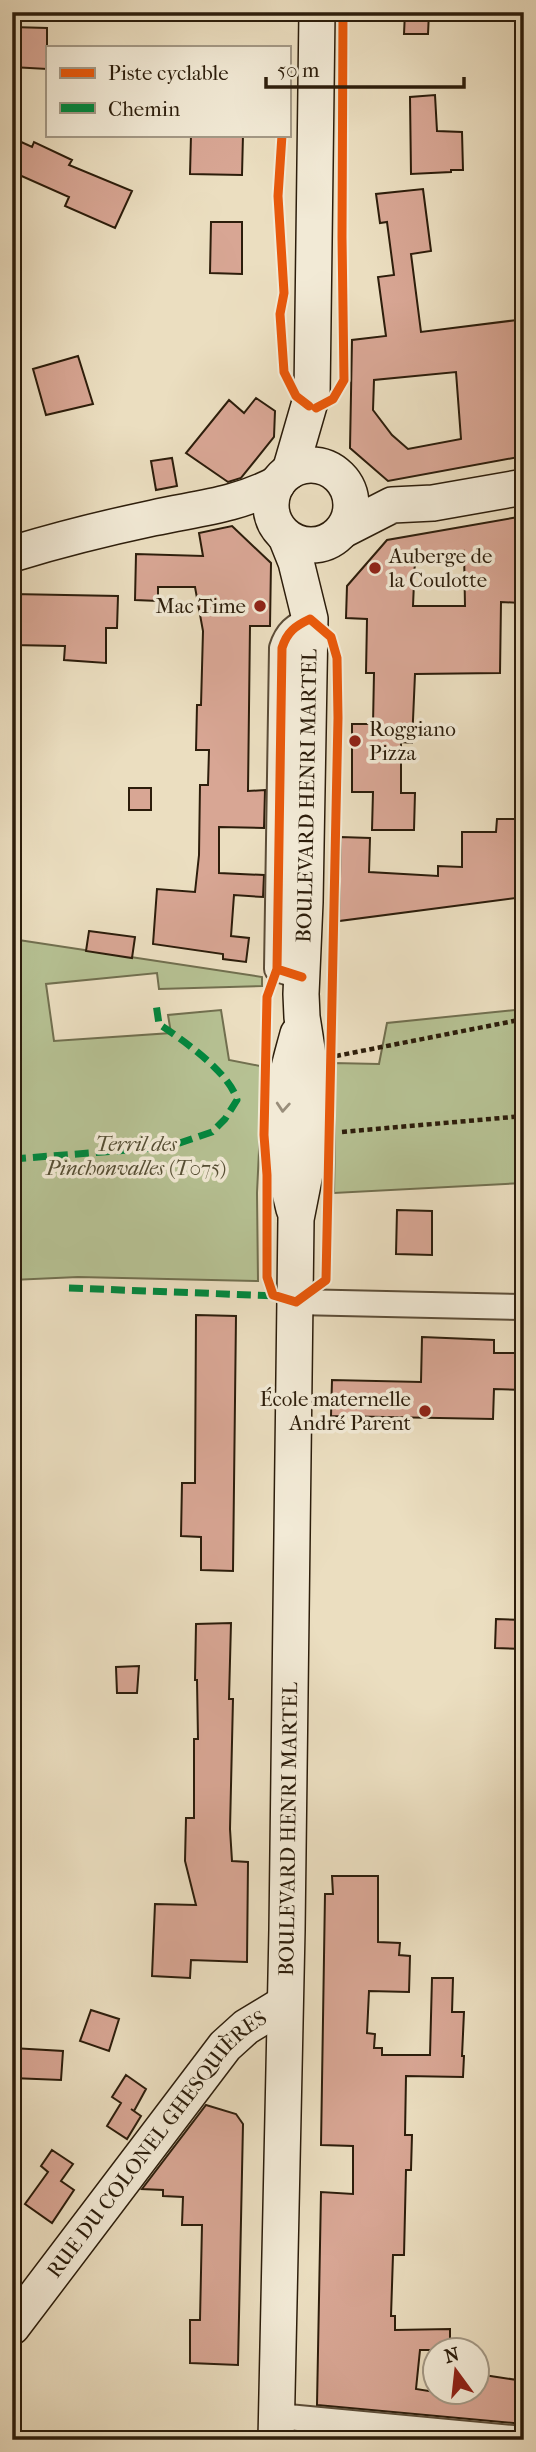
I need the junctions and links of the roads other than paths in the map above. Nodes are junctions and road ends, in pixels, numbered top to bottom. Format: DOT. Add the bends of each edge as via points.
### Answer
graph roads {
  1 [pos="317,12"];
  2 [pos="312,395"];
  3 [pos="341,479"];
  4 [pos="524,487"];
  5 [pos="282,502"];
  6 [pos="392,505"];
  7 [pos="337,535"];
  8 [pos="12,554"];
  9 [pos="310,619"];
  10 [pos="296,1302"];
  11 [pos="524,1307"];
  12 [pos="284,2004"];
  13 [pos="12,2327"];
  14 [pos="276,2428"];
  15 [pos="524,2439"];
  1 -- 2 [label="main road"];
  2 -- 3 [label="main road"];
  2 -- 5 [label="main road"];
  3 -- 5 [label="main road" via="317,465 303,466"];
  3 -- 6 [label="main road"];
  3 -- 7 [label="main road" via="351,498 350,515"];
  4 -- 6 [label="main road" via="433,503"];
  5 -- 7 [label="main road" via="301,544 317,545"];
  5 -- 8 [label="main road" via="251,498"];
  5 -- 9 [label="main road, BOULEVARD HENRI MARTEL"];
  6 -- 7 [label="main road"];
  7 -- 9 [label="main road, BOULEVARD HENRI MARTEL"];
  9 -- 10 [label="main road, BOULEVARD HENRI MARTEL" via="302,1017 284,1090 281,1134 296,1219"];
  10 -- 11 [label="street"];
  10 -- 12 [label="main road, BOULEVARD HENRI MARTEL"];
  12 -- 13 [label="main road, RUE DU COLONEL GHESQUIÈRES" via="225,2046"];
  12 -- 14 [label="main road, BOULEVARD HENRI MARTEL"];
  14 -- 15 [label="street"];
}
